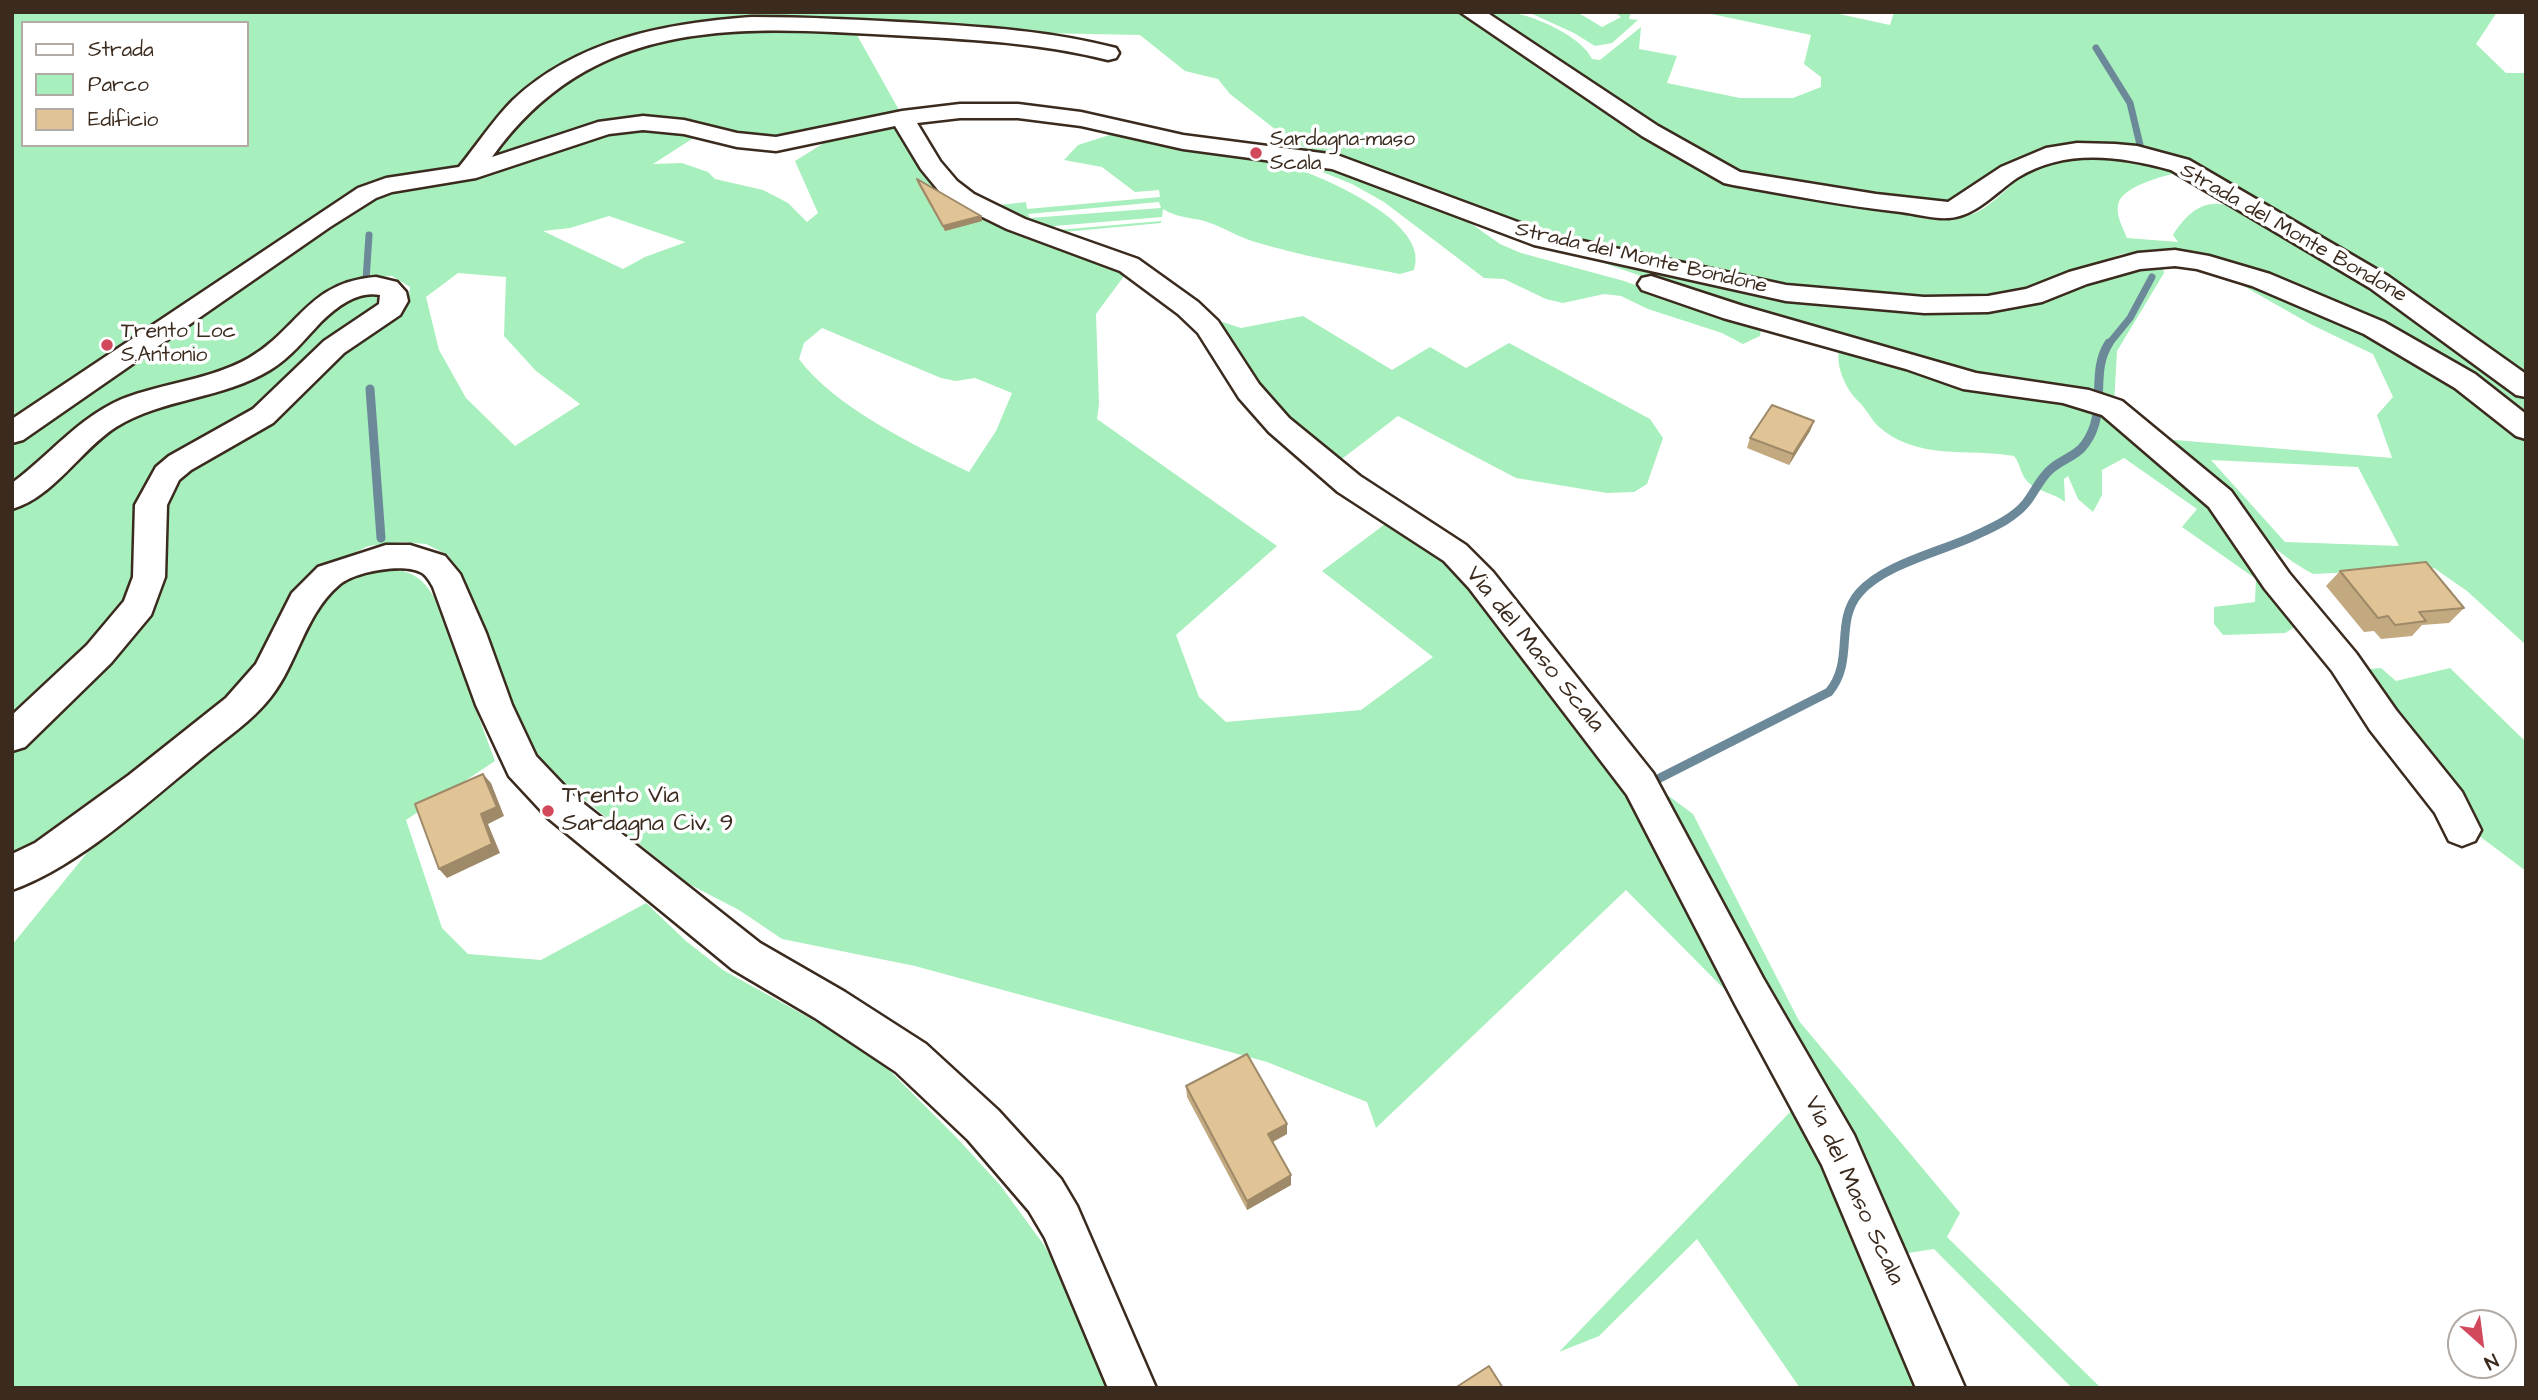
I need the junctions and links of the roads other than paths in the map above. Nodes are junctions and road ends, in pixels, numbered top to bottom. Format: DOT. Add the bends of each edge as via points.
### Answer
graph roads {
  1 [pos="1471,12"];
  2 [pos="1108,53"];
  3 [pos="902,118"];
  4 [pos="467,173"];
  5 [pos="1508,228"];
  6 [pos="2526,388"];
  7 [pos="2526,429"];
  8 [pos="12,433"];
  9 [pos="12,498"];
  10 [pos="12,737"];
  11 [pos="2462,830"];
  12 [pos="12,873"];
  13 [pos="1132,1388"];
  14 [pos="1941,1388"];
  1 -- 6 [label="street, Strada del Monte Bondone" via="1650,131 1733,178 1948,210 1963,206 2010,172 2046,155 2115,151 2180,165 2379,282"];
  2 -- 4 [label="street" via="1038,37 863,25 730,26 654,35 598,54 564,73 513,113"];
  3 -- 4 [label="street, Strada del Monte Bondone" via="776,144 684,127 620,125"];
  3 -- 5 [label="street, Strada del Monte Bondone" via="1018,111 1081,119 1183,142 1325,160"];
  3 -- 14 [label="street, Via del Maso Scala" via="930,164 965,199 1016,224 1129,265 1188,308 1208,327 1249,391 1279,425 1349,484 1455,552 1481,580 1640,785 1659,818 1839,1150"];
  4 -- 8 [label="street, Strada del Monte Bondone" via="386,185 367,193"];
  5 -- 7 [label="street, Strada del Monte Bondone" via="1644,264 1786,292 1924,305 2010,301 2138,261 2175,258 2200,262 2308,298 2374,328 2466,381"];
  5 -- 11 [label="street" via="1518,244 1609,269 1733,312 1973,382 2100,404 2220,499 2277,581 2449,803"];
  9 -- 10 [label="street" via="113,415 154,397 226,379 259,365 328,299 365,286 383,286 393,292 390,309 334,347 263,416 167,474 151,505 149,577 139,606 99,654"];
  12 -- 13 [label="street" via="48,855 132,794 238,708 269,671 304,602 329,575 386,557 434,564 448,583 522,766 561,807 746,956 911,1058 983,1125 1045,1195 1061,1222"];
}
